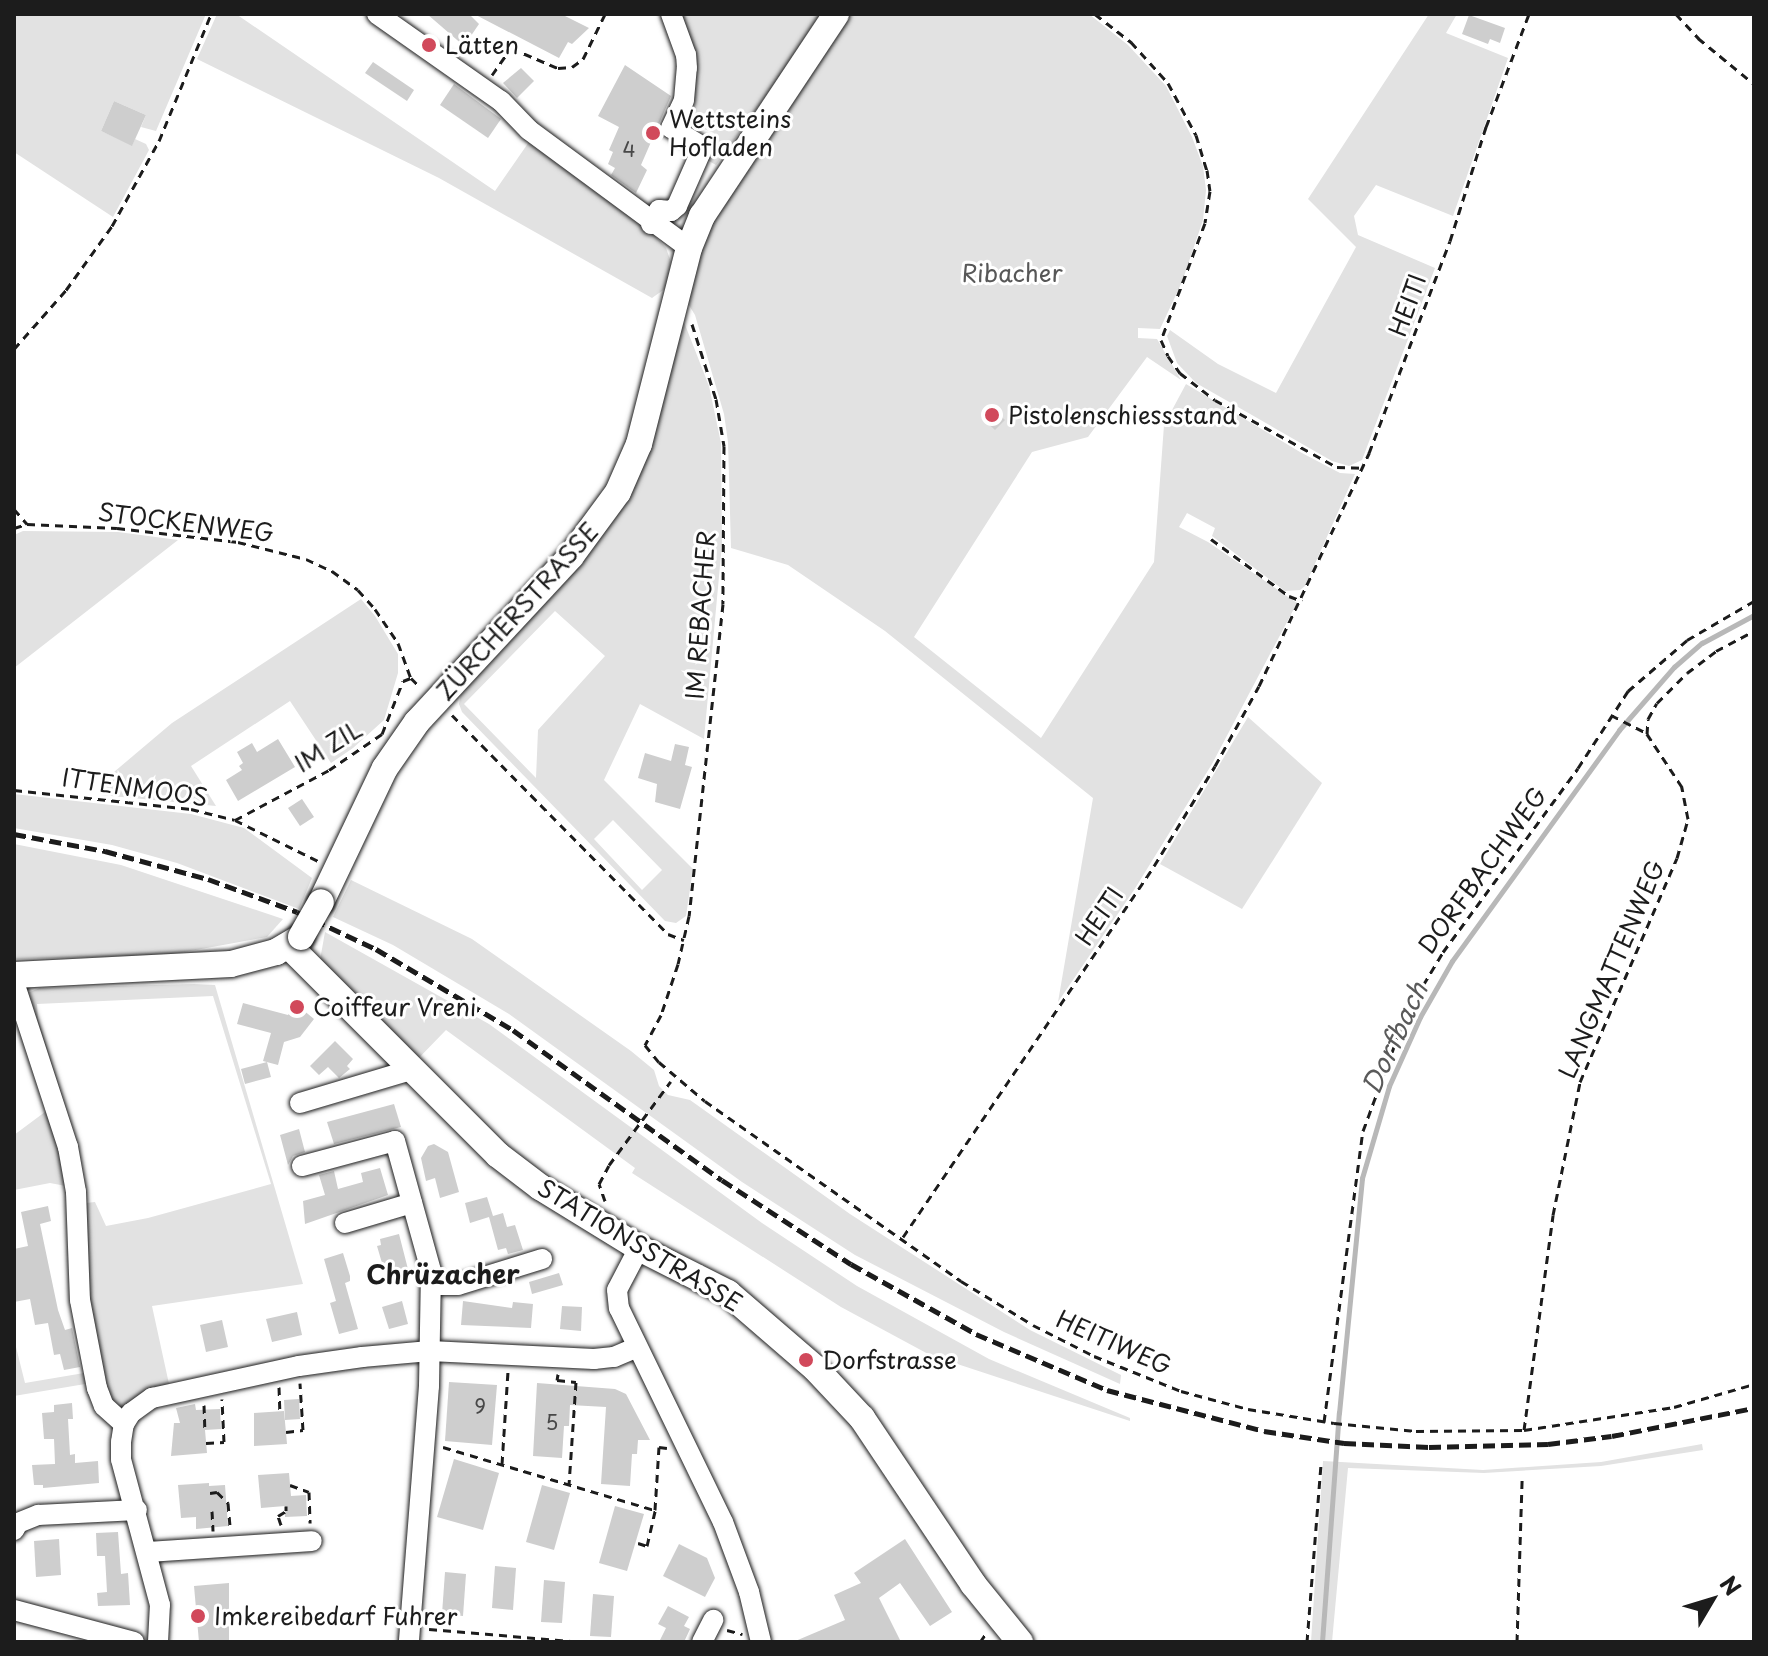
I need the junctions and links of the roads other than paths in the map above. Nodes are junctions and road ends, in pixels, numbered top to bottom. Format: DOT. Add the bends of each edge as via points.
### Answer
graph roads {
  1 [pos="377,14"];
  2 [pos="671,14"];
  3 [pos="836,14"];
  4 [pos="651,224"];
  5 [pos="689,248"];
  6 [pos="296,942"];
  7 [pos="14,975"];
  8 [pos="14,982"];
  9 [pos="411,1070"];
  10 [pos="300,1103"];
  11 [pos="302,1166"];
  12 [pos="412,1203"];
  13 [pos="345,1223"];
  14 [pos="639,1248"];
  15 [pos="542,1259"];
  16 [pos="433,1285"];
  17 [pos="637,1347"];
  18 [pos="430,1351"];
  19 [pos="124,1424"];
  20 [pos="137,1510"];
  21 [pos="14,1530"];
  22 [pos="312,1541"];
  23 [pos="148,1552"];
  24 [pos="14,1610"];
  25 [pos="713,1620"];
  26 [pos="416,1635"];
  27 [pos="134,1642"];
  28 [pos="158,1642"];
  29 [pos="702,1642"];
  30 [pos="761,1642"];
  31 [pos="1020,1642"];
  1 -- 4 [label="street" via="501,101 529,130"];
  2 -- 4 [label="street" via="687,68 684,100 671,128 703,147 677,206 659,210"];
  3 -- 5 [label="main road, ZÜRCHERSTRASSE" via="711,198"];
  4 -- 5 [label="street"];
  5 -- 6 [label="main road, ZÜRCHERSTRASSE, bridge" via="639,444 618,492 571,556 434,702 385,768 321,902"];
  6 -- 7 [label="main road" via="231,964"];
  6 -- 9 [label="main road, STATIONSSTRASSE"];
  8 -- 19 [label="street" via="68,1147 76,1192 80,1300 97,1388 104,1406"];
  9 -- 10 [label="street"];
  9 -- 14 [label="main road, STATIONSSTRASSE" via="498,1155"];
  11 -- 12 [label="street" via="395,1141"];
  12 -- 13 [label="street"];
  12 -- 16 [label="street"];
  14 -- 17 [label="street" via="617,1290 619,1308"];
  14 -- 31 [label="main road, STATIONSSTRASSE" via="728,1293 835,1388 895,1463 998,1620"];
  15 -- 16 [label="street" via="458,1285"];
  16 -- 18 [label="street"];
  17 -- 18 [label="street" via="594,1359"];
  17 -- 30 [label="street" via="723,1522"];
  18 -- 19 [label="street" via="299,1366 152,1398"];
  18 -- 26 [label="street"];
  19 -- 20 [label="street" via="121,1459"];
  20 -- 21 [label="street" via="38,1515"];
  20 -- 23 [label="street"];
  22 -- 23 [label="street"];
  23 -- 28 [label="street" via="160,1605"];
  24 -- 27 [label="street"];
  25 -- 29 [label="street"];
}
